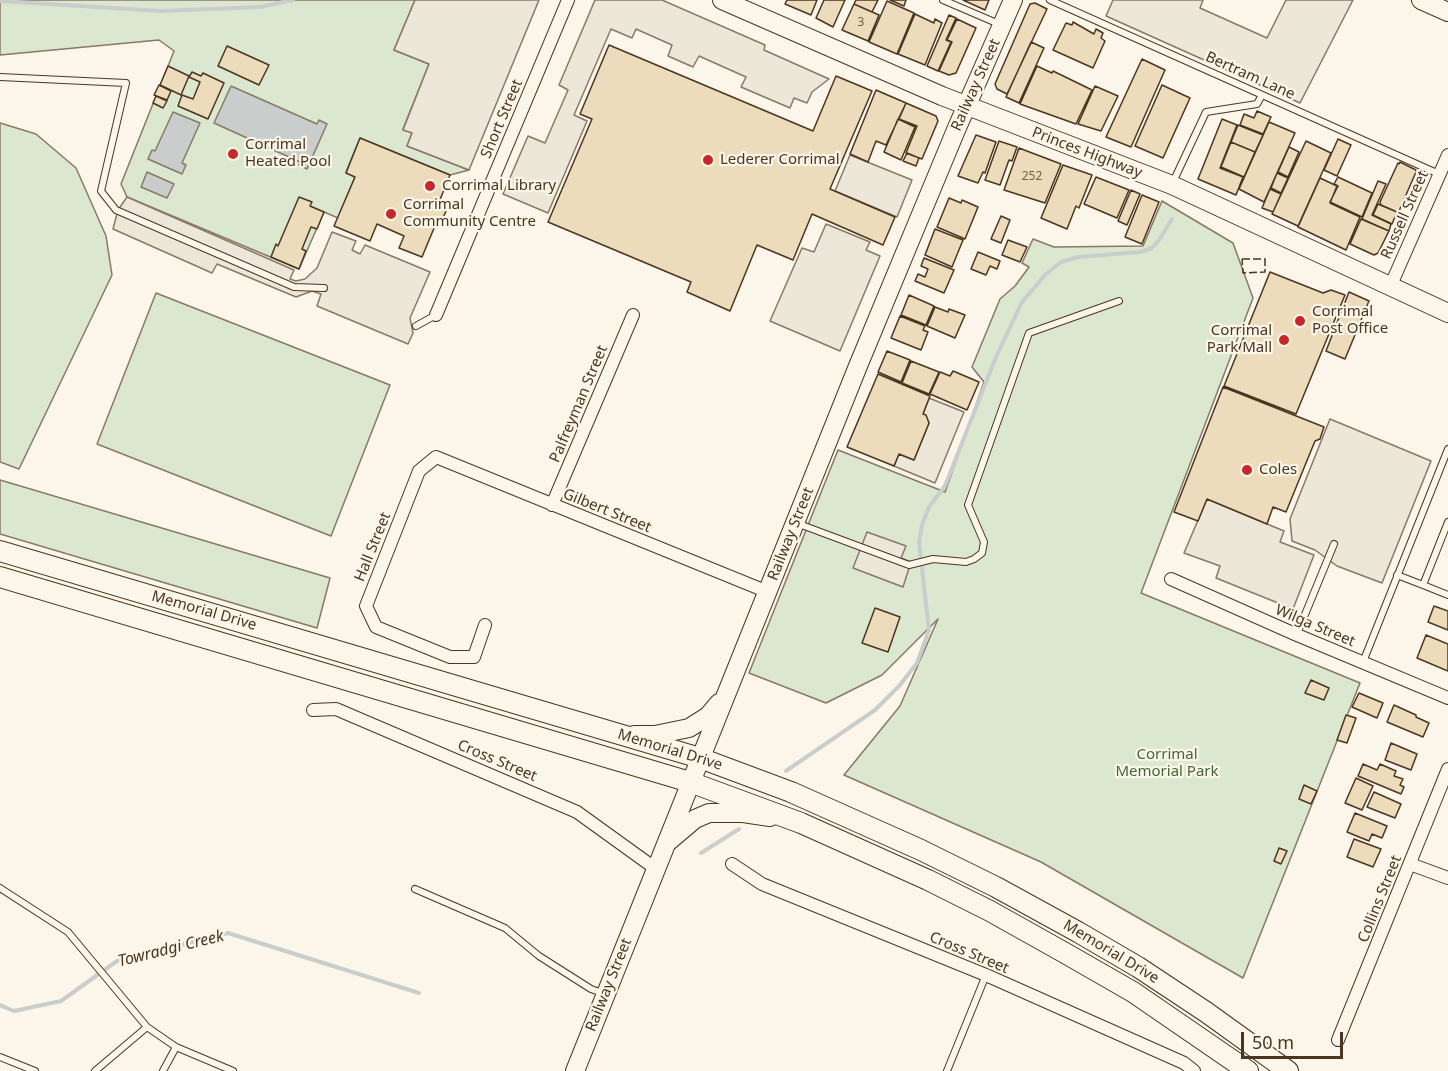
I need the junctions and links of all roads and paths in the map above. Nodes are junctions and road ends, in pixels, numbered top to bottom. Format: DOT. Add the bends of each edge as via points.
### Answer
graph roads {
  1 [pos="568,0"];
  2 [pos="722,0"];
  3 [pos="943,0"];
  4 [pos="1013,0"];
  5 [pos="1050,0"];
  6 [pos="1420,0"];
  7 [pos="747,6"];
  8 [pos="1448,12"];
  9 [pos="1003,25"];
  10 [pos="0,77"];
  11 [pos="1262,95"];
  12 [pos="966,106"];
  13 [pos="1448,155"];
  14 [pos="1439,174"];
  15 [pos="1172,185"];
  16 [pos="1390,287"];
  17 [pos="324,288"];
  18 [pos="1119,301"];
  19 [pos="1448,313"];
  20 [pos="436,315"];
  21 [pos="633,315"];
  22 [pos="416,326"];
  23 [pos="1448,449"];
  24 [pos="436,457"];
  25 [pos="552,505"];
  26 [pos="796,522"];
  27 [pos="1448,522"];
  28 [pos="1334,544"];
  29 [pos="0,551"];
  30 [pos="1397,575"];
  31 [pos="0,577"];
  32 [pos="1171,579"];
  33 [pos="1423,585"];
  34 [pos="768,592"];
  35 [pos="1448,595"];
  36 [pos="485,625"];
  37 [pos="1297,635"];
  38 [pos="1363,663"];
  39 [pos="727,693"];
  40 [pos="1448,698"];
  41 [pos="313,710"];
  42 [pos="620,735"];
  43 [pos="700,758"];
  44 [pos="1448,769"];
  45 [pos="690,782"];
  46 [pos="801,824"];
  47 [pos="666,843"];
  48 [pos="732,864"];
  49 [pos="1410,864"];
  50 [pos="656,869"];
  51 [pos="1448,878"];
  52 [pos="0,888"];
  53 [pos="415,889"];
  54 [pos="986,975"];
  55 [pos="606,994"];
  56 [pos="147,1027"];
  57 [pos="1338,1040"];
  58 [pos="176,1047"];
  59 [pos="0,1057"];
  60 [pos="212,1062"];
  61 [pos="35,1071"];
  62 [pos="95,1071"];
  63 [pos="163,1071"];
  64 [pos="215,1071"];
  65 [pos="233,1071"];
  66 [pos="575,1071"];
  67 [pos="947,1071"];
  68 [pos="1194,1071"];
  69 [pos="1248,1071"];
  70 [pos="1288,1071"];
  1 -- 20 [label="street, Short Street"];
  2 -- 7 [label="main road, Princes Highway"];
  3 -- 9 [label="lane"];
  4 -- 9 [label="main road, Railway Street"];
  5 -- 11 [label="lane, Bertram Lane"];
  6 -- 8 [label="main road"];
  7 -- 12 [label="main road, Princes Highway"];
  9 -- 12 [label="main road, Railway Street"];
  10 -- 17 [label="lane" via="126,84 101,191 116,210 294,287"];
  11 -- 14 [label="lane, Bertram Lane"];
  11 -- 15 [label="lane" via="1257,105 1206,112"];
  12 -- 15 [label="main road, Princes Highway"];
  12 -- 26 [label="main road, Railway Street"];
  13 -- 14 [label="street, Russell Street"];
  14 -- 16 [label="street, Russell Street"];
  15 -- 16 [label="main road, Princes Highway"];
  16 -- 19 [label="main road, Princes Highway"];
  18 -- 26 [label="lane" via="1029,333 968,505 984,542 982,553 966,562 933,559 909,565"];
  20 -- 22 [label="lane"];
  21 -- 25 [label="street, Palfreyman Street"];
  23 -- 30 [label="lane"];
  24 -- 25 [label="street, Gilbert Street"];
  24 -- 36 [label="street, Hall Street" via="419,471 366,606 376,627 450,657 474,657"];
  25 -- 34 [label="street, Gilbert Street"];
  26 -- 34 [label="main road, Railway Street"];
  27 -- 33 [label="lane"];
  28 -- 37 [label="lane"];
  29 -- 42 [label="main road, Memorial Drive"];
  30 -- 33 [label="lane"];
  30 -- 38 [label="lane"];
  31 -- 45 [label="main road, Memorial Drive"];
  32 -- 37 [label="street, Wilga Street"];
  33 -- 35 [label="lane"];
  34 -- 39 [label="main road, Railway Street"];
  37 -- 38 [label="street, Wilga Street"];
  38 -- 40 [label="street, Wilga Street"];
  39 -- 42 [label="main road" via="708,716 688,728 656,735"];
  39 -- 43 [label="main road, Railway Street"];
  41 -- 50 [label="street, Cross Street" via="336,709 577,812"];
  42 -- 43 [label="main road, Memorial Drive"];
  43 -- 45 [label="main road, Railway Street"];
  43 -- 70 [label="main road, Memorial Drive" via="860,822 996,887 1138,967"];
  44 -- 49 [label="street, Collins Street"];
  45 -- 46 [label="main road, Memorial Drive"];
  45 -- 47 [label="main road, Railway Street"];
  46 -- 47 [label="main road" via="743,813 710,813 695,819"];
  46 -- 69 [label="main road, Memorial Drive" via="928,880 1047,942 1133,992"];
  47 -- 50 [label="main road, Railway Street"];
  48 -- 54 [label="street, Cross Street" via="762,884"];
  49 -- 51 [label="street"];
  49 -- 57 [label="street, Collins Street"];
  50 -- 55 [label="main road, Railway Street"];
  52 -- 56 [label="lane" via="68,932"];
  53 -- 55 [label="lane" via="505,928 539,956"];
  54 -- 67 [label="lane"];
  54 -- 68 [label="street, Cross Street" via="1184,1063"];
  55 -- 66 [label="main road, Railway Street"];
  56 -- 58 [label="lane"];
  56 -- 62 [label="lane"];
  58 -- 60 [label="lane"];
  58 -- 63 [label="lane"];
  59 -- 61 [label="lane"];
  60 -- 64 [label="lane"];
  60 -- 65 [label="lane"];
}
